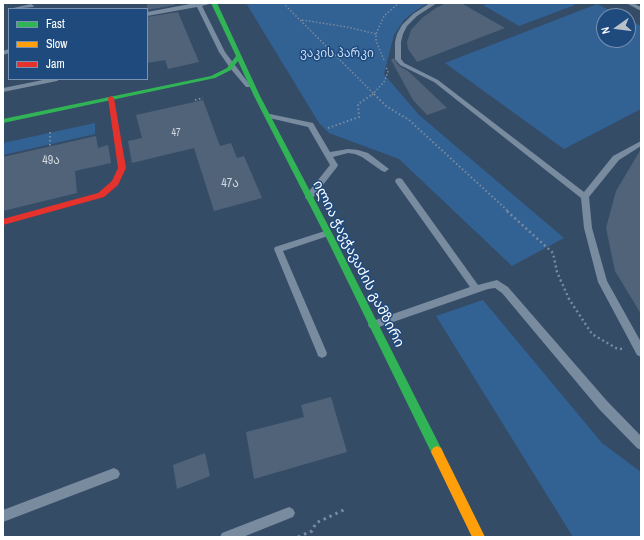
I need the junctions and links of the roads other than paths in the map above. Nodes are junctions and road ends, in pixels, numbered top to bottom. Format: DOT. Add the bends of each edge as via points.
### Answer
graph roads {
  1 [pos="210,3"];
  2 [pos="214,3"];
  3 [pos="434,3"];
  4 [pos="629,3"];
  5 [pos="199,4"];
  6 [pos="32,5"];
  7 [pos="16,8"];
  8 [pos="641,9"];
  9 [pos="148,14"];
  10 [pos="239,56"];
  11 [pos="232,67"];
  12 [pos="213,77"];
  13 [pos="52,80"];
  14 [pos="3,90"];
  15 [pos="257,96"];
  16 [pos="111,98"];
  17 [pos="267,115"];
  18 [pos="3,121"];
  19 [pos="641,142"];
  20 [pos="328,155"];
  21 [pos="384,169"];
  22 [pos="399,181"];
  23 [pos="585,196"];
  24 [pos="309,197"];
  25 [pos="3,222"];
  26 [pos="328,233"];
  27 [pos="476,289"];
  28 [pos="373,326"];
  29 [pos="641,352"];
  30 [pos="322,353"];
  31 [pos="641,444"];
  32 [pos="114,474"];
  33 [pos="289,513"];
  34 [pos="3,516"];
  35 [pos="226,537"];
  36 [pos="478,537"];
  1 -- 5 [label="lane"];
  2 -- 10 [label="main road, ილია ჭავჭავაძის გამზირი"];
  3 -- 23 [label="lane" via="405,25 398,42 398,59 402,64 436,81"];
  4 -- 8 [label="lane"];
  5 -- 9 [label="lane"];
  5 -- 11 [label="lane"];
  6 -- 7 [label="lane"];
  10 -- 11 [label="main road"];
  10 -- 15 [label="main road, ილია ჭავჭავაძის გამზირი"];
  11 -- 12 [label="main road"];
  11 -- 15 [label="lane"];
  12 -- 15 [label="main road" via="231,79"];
  12 -- 16 [label="main road"];
  13 -- 14 [label="lane"];
  15 -- 17 [label="main road, ილია ჭავჭავაძის გამზირი"];
  16 -- 18 [label="main road"];
  16 -- 25 [label="main road" via="122,168 114,183 101,195"];
  17 -- 20 [label="lane" via="311,125"];
  17 -- 24 [label="main road, ილია ჭავჭავაძის გამზირი"];
  19 -- 23 [label="lane" via="616,158"];
  20 -- 21 [label="lane" via="356,152 365,155"];
  20 -- 24 [label="lane" via="334,165"];
  22 -- 27 [label="lane"];
  23 -- 29 [label="lane" via="588,228 603,282"];
  24 -- 26 [label="main road, ილია ჭავჭავაძის გამზირი"];
  26 -- 28 [label="main road, ილია ჭავჭავაძის გამზირი"];
  26 -- 30 [label="lane" via="278,249"];
  27 -- 28 [label="lane"];
  27 -- 31 [label="lane" via="488,284 497,284 505,290"];
  28 -- 36 [label="main road, ილია ჭავჭავაძის გამზირი"];
  32 -- 34 [label="lane"];
  33 -- 35 [label="lane"];
}
